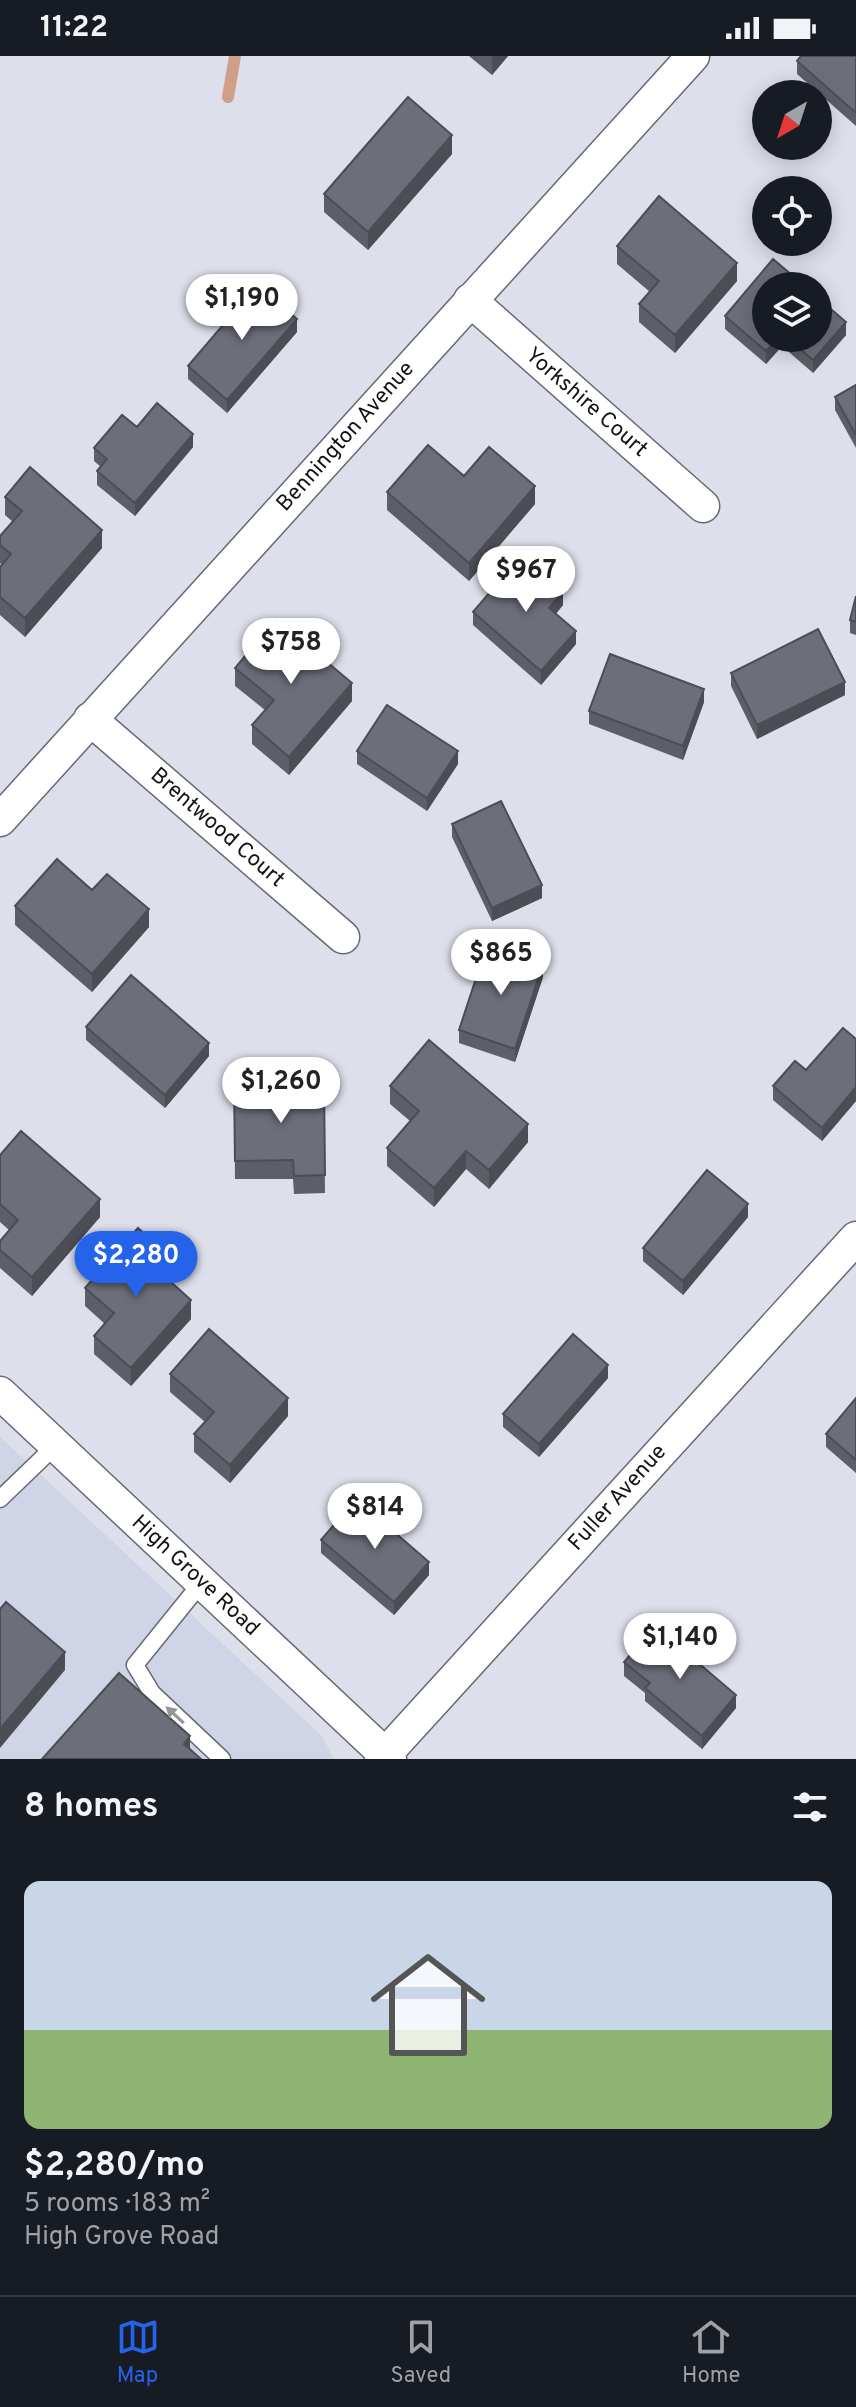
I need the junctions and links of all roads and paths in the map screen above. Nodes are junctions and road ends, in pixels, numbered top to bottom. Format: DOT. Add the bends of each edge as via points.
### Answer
graph roads {
  1 [pos="693,56"];
  2 [pos="470,300"];
  3 [pos="703,506"];
  4 [pos="90,719"];
  5 [pos="0,820"];
  6 [pos="343,937"];
  7 [pos="856,1238"];
  8 [pos="0,1393"];
  9 [pos="56,1445"];
  10 [pos="0,1499"];
  11 [pos="202,1582"];
  12 [pos="385,1757"];
  13 [pos="222,1759"];
  1 -- 2 [label="street, Bennington Avenue"];
  2 -- 3 [label="street, Yorkshire Court"];
  2 -- 4 [label="street, Bennington Avenue"];
  4 -- 5 [label="street, Bennington Avenue"];
  4 -- 6 [label="street, Brentwood Court"];
  7 -- 12 [label="street, Fuller Avenue"];
  8 -- 9 [label="street, High Grove Road"];
  9 -- 10 [label="lane"];
  9 -- 11 [label="street, High Grove Road"];
  11 -- 12 [label="street, High Grove Road"];
  13 -- 11 [label="lane, one-way" via="152,1693 135,1665"];
}
